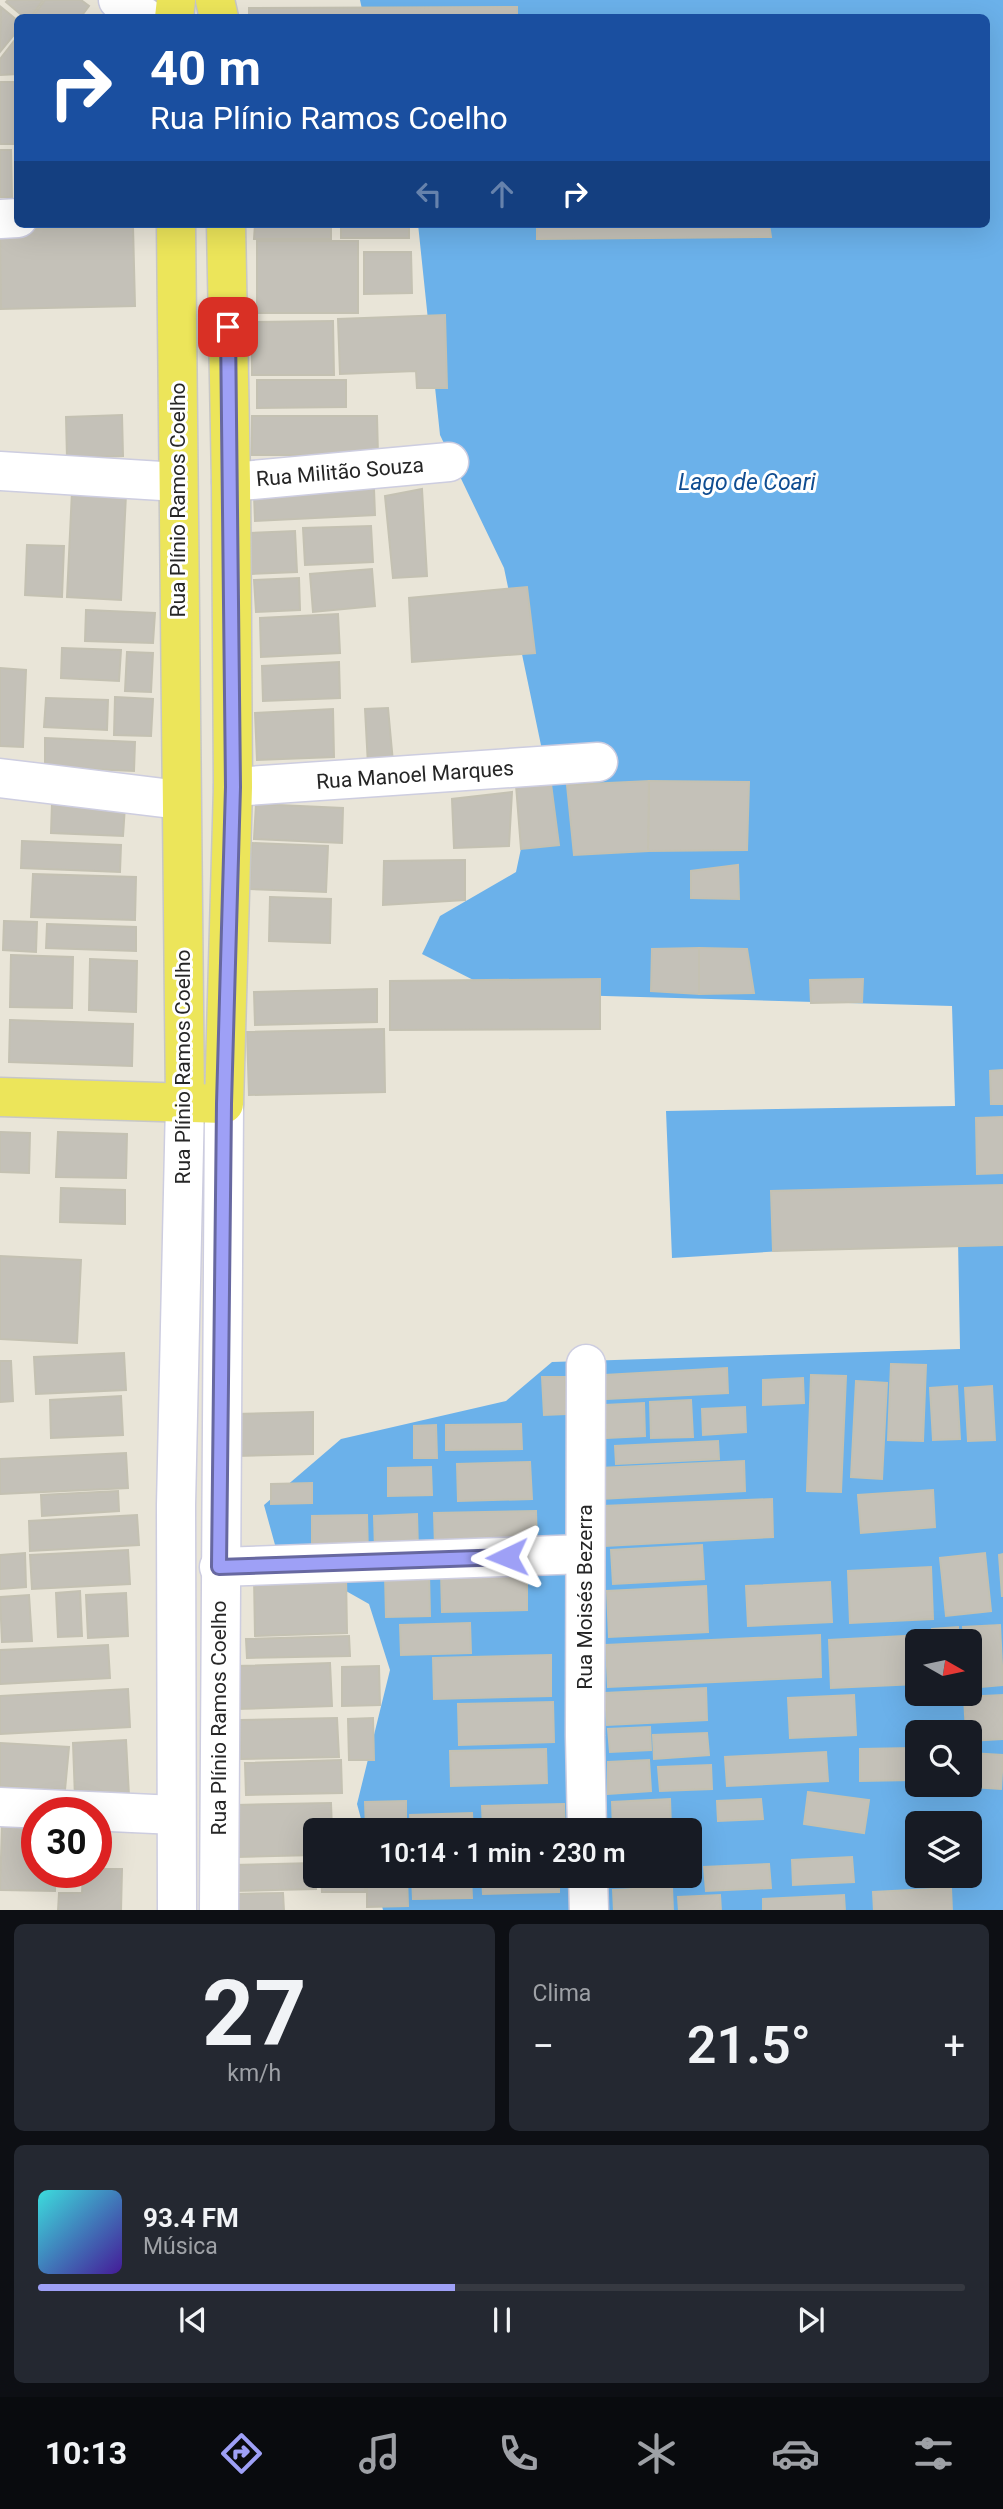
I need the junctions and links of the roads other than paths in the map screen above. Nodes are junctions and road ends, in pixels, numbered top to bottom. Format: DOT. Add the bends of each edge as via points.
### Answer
graph roads {
  1 [pos="118,0"];
  2 [pos="140,14"];
  3 [pos="176,228"];
  4 [pos="226,228"];
  5 [pos="449,462"];
  6 [pos="0,471"];
  7 [pos="178,482"];
  8 [pos="231,482"];
  9 [pos="598,762"];
  10 [pos="0,778"];
  11 [pos="233,787"];
  12 [pos="180,800"];
  13 [pos="0,1097"];
  14 [pos="185,1103"];
  15 [pos="224,1104"];
  16 [pos="586,1364"];
  17 [pos="585,1555"];
  18 [pos="219,1567"];
  19 [pos="0,1807"];
  20 [pos="176,1815"];
  21 [pos="587,1818"];
  22 [pos="589,1888"];
  23 [pos="177,1910"];
  24 [pos="219,1910"];
  25 [pos="589,1910"];
  1 -- 2 [label="street"];
  3 -- 7 [label="main road, Rua Plínio Ramos Coelho"];
  4 -- 8 [label="main road, Rua Plínio Ramos Coelho"];
  5 -- 8 [label="street, Rua Militão Souza"];
  6 -- 7 [label="street"];
  7 -- 12 [label="main road, Rua Plínio Ramos Coelho"];
  8 -- 11 [label="main road, Rua Plínio Ramos Coelho"];
  9 -- 11 [label="street, Rua Manoel Marques"];
  10 -- 12 [label="street"];
  11 -- 15 [label="main road, Rua Plínio Ramos Coelho"];
  12 -- 14 [label="main road, Rua Plínio Ramos Coelho"];
  13 -- 14 [label="main road"];
  14 -- 15 [label="main road"];
  14 -- 20 [label="street, Rua Plínio Ramos Coelho" via="176,1505"];
  15 -- 18 [label="street, Rua Plínio Ramos Coelho"];
  16 -- 17 [label="street, Rua Moisés Bezerra"];
  17 -- 18 [label="street"];
  17 -- 21 [label="street, Rua Moisés Bezerra"];
  18 -- 24 [label="street, Rua Plínio Ramos Coelho"];
  19 -- 20 [label="street"];
  20 -- 23 [label="street, Rua Plínio Ramos Coelho"];
  22 -- 25 [label="street"];
}
